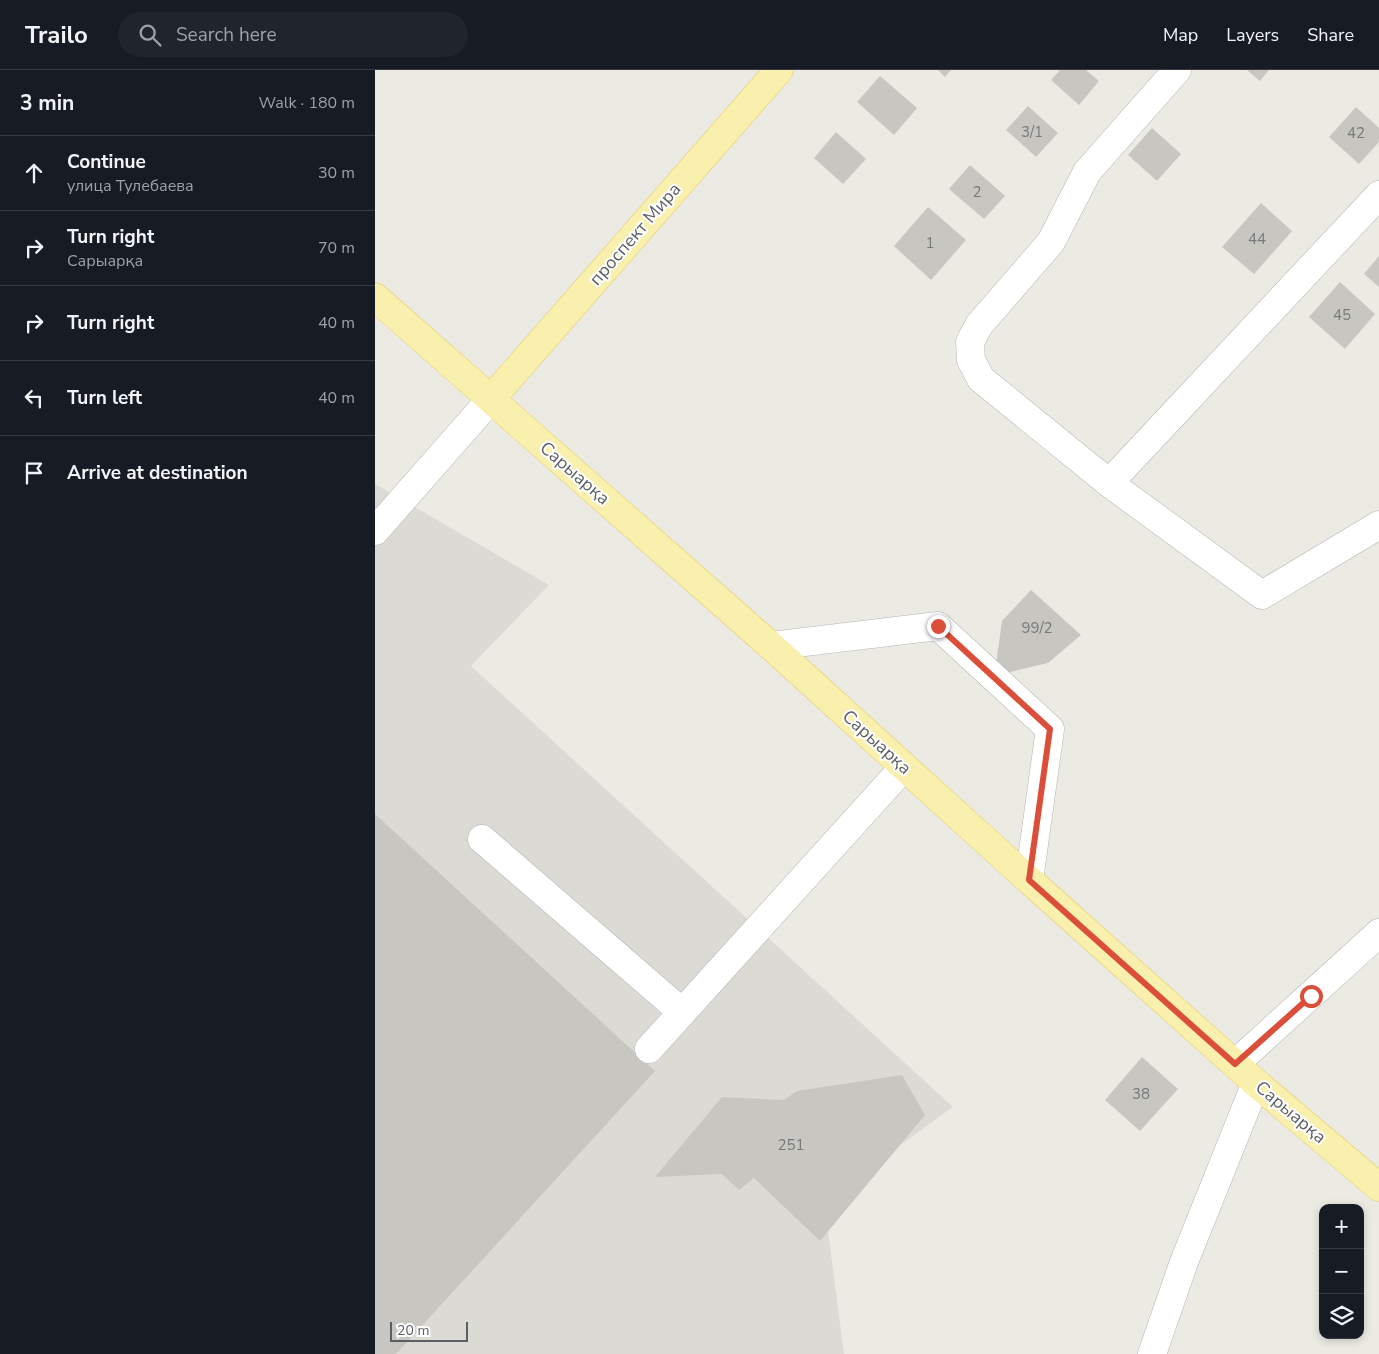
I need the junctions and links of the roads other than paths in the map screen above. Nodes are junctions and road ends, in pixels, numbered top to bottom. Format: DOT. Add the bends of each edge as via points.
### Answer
graph roads {
  1 [pos="779,70"];
  2 [pos="1177,70"];
  3 [pos="1379,195"];
  4 [pos="375,297"];
  5 [pos="491,399"];
  6 [pos="1109,483"];
  7 [pos="1379,525"];
  8 [pos="375,532"];
  9 [pos="771,646"];
  10 [pos="904,766"];
  11 [pos="482,839"];
  12 [pos="1029,880"];
  13 [pos="1379,933"];
  14 [pos="682,1012"];
  15 [pos="649,1049"];
  16 [pos="1235,1064"];
  17 [pos="1256,1083"];
  18 [pos="1379,1187"];
  19 [pos="1152,1354"];
  1 -- 5 [label="main road, проспект Мира"];
  2 -- 6 [label="street" via="1087,172 1051,242 979,325 970,342 971,360 981,378"];
  3 -- 6 [label="street"];
  4 -- 5 [label="main road, Сарыарқа"];
  5 -- 8 [label="street"];
  5 -- 9 [label="main road, Сарыарқа"];
  6 -- 7 [label="street" via="1262,595"];
  9 -- 10 [label="main road, Сарыарқа"];
  9 -- 12 [label="street" via="938,626 1050,729"];
  10 -- 12 [label="main road, Сарыарқа"];
  10 -- 14 [label="street"];
  11 -- 14 [label="street"];
  12 -- 16 [label="main road, Сарыарқа"];
  13 -- 16 [label="street"];
  14 -- 15 [label="street"];
  16 -- 17 [label="main road, Сарыарқа"];
  17 -- 18 [label="main road, Сарыарқа"];
  17 -- 19 [label="street" via="1184,1262"];
}
